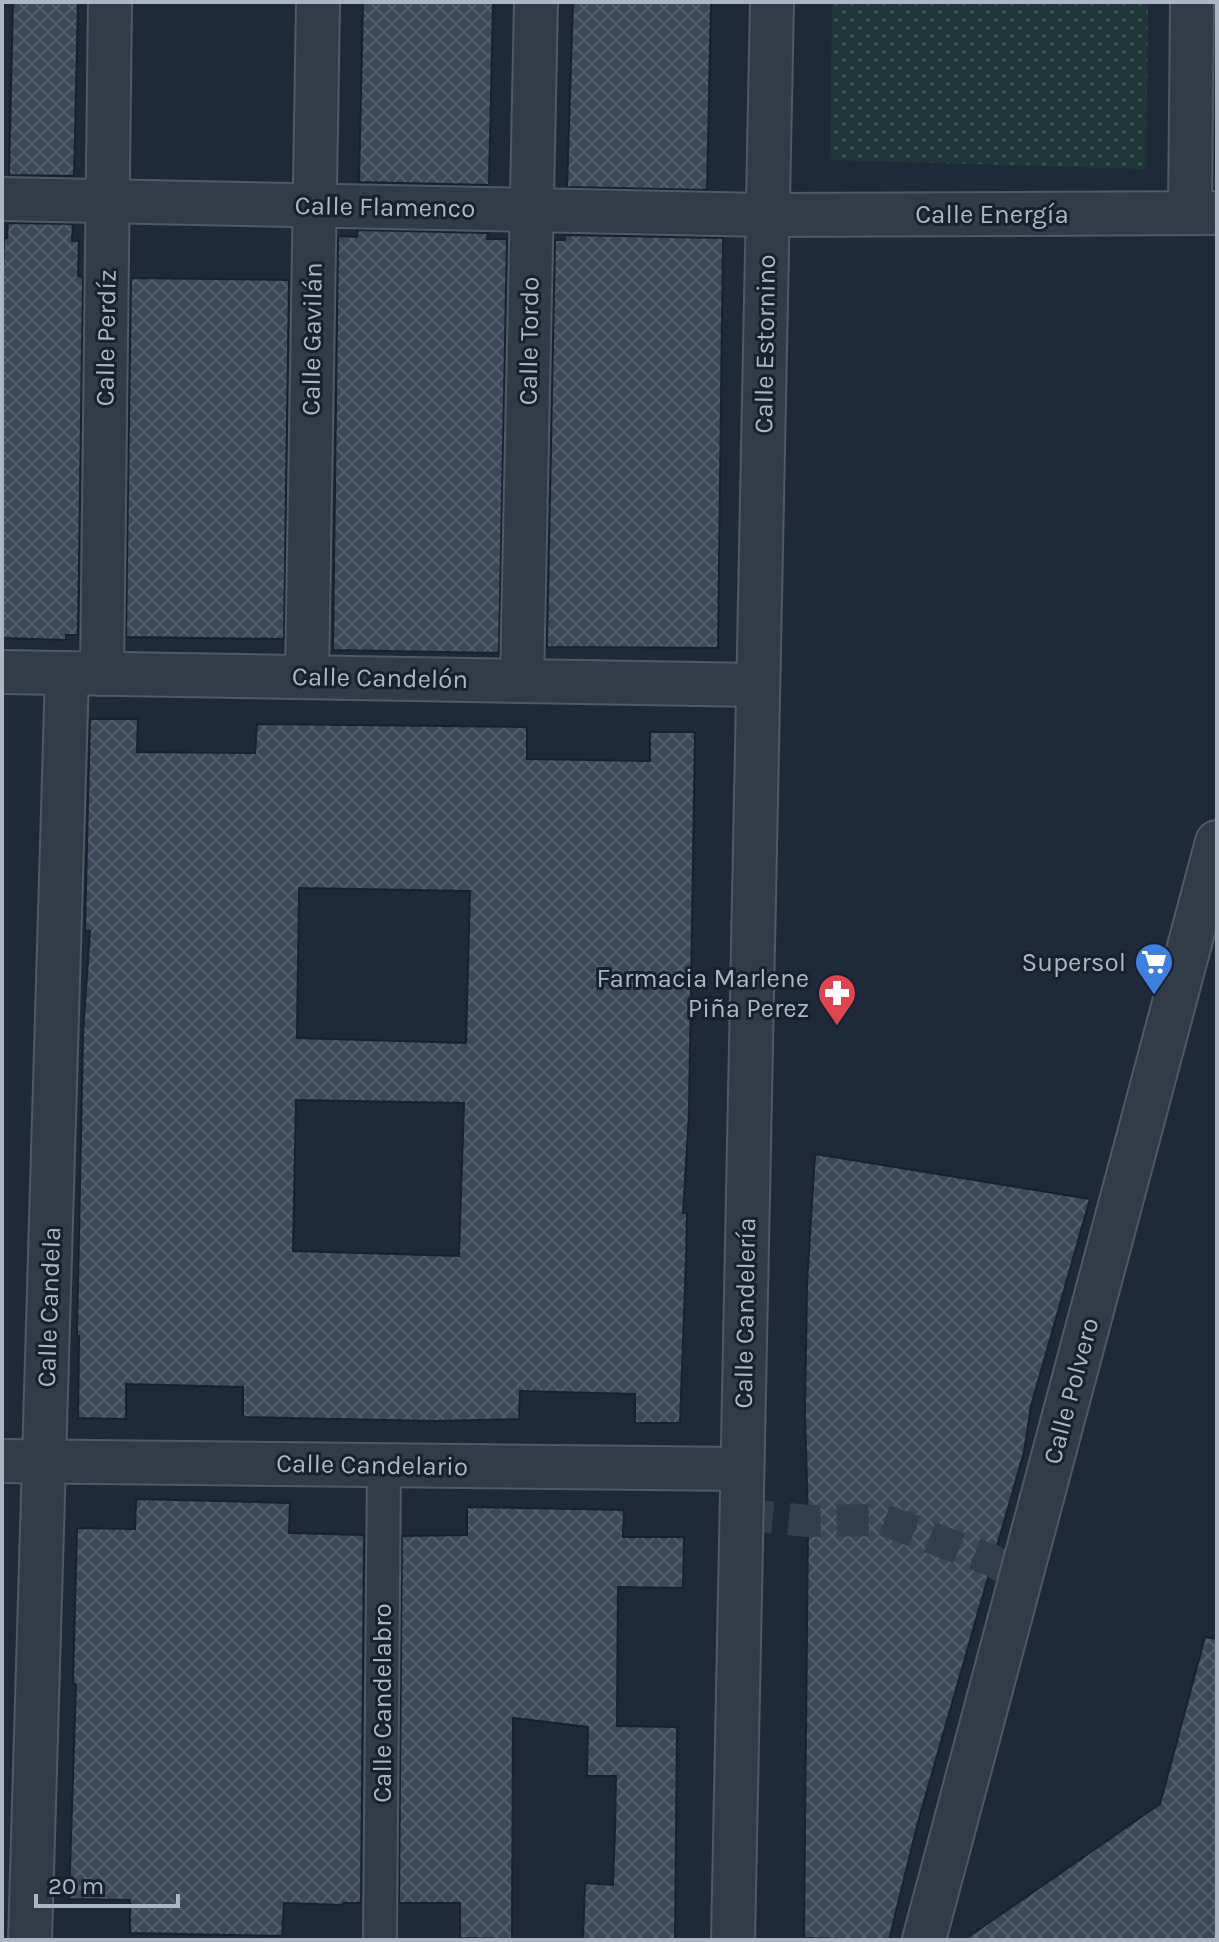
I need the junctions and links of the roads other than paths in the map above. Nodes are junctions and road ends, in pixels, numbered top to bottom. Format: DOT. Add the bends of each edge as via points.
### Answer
graph roads {
  1 [pos="110,2"];
  2 [pos="318,2"];
  3 [pos="536,2"];
  4 [pos="772,2"];
  5 [pos="1192,2"];
  6 [pos="2,199"];
  7 [pos="107,201"];
  8 [pos="314,206"];
  9 [pos="532,209"];
  10 [pos="1203,213"];
  11 [pos="768,215"];
  12 [pos="2,672"];
  13 [pos="84,674"];
  14 [pos="307,677"];
  15 [pos="522,681"];
  16 [pos="758,685"];
  17 [pos="1217,842"];
  18 [pos="2,1461"];
  19 [pos="44,1462"];
  20 [pos="384,1466"];
  21 [pos="742,1469"];
  22 [pos="30,1940"];
  23 [pos="380,1940"];
  24 [pos="733,1940"];
  25 [pos="924,1940"];
  1 -- 7 [label="street, Calle Perdíz"];
  2 -- 8 [label="street, Calle Gavilán"];
  3 -- 9 [label="street, Calle Tordo"];
  4 -- 11 [label="street, Calle Estornino"];
  5 -- 10 [label="street"];
  6 -- 7 [label="street, Calle Flamenco"];
  7 -- 8 [label="street, Calle Flamenco"];
  7 -- 13 [label="street, Calle Perdíz"];
  8 -- 9 [label="street, Calle Flamenco"];
  8 -- 14 [label="street, Calle Gavilán"];
  9 -- 11 [label="street, Calle Flamenco"];
  9 -- 15 [label="street, Calle Tordo"];
  10 -- 11 [label="street, Calle Energía"];
  11 -- 16 [label="street, Calle Estornino"];
  12 -- 13 [label="street, Calle Candelón"];
  13 -- 14 [label="street, Calle Candelón"];
  13 -- 19 [label="street, Calle Candela"];
  14 -- 15 [label="street, Calle Candelón"];
  15 -- 16 [label="street, Calle Candelón"];
  16 -- 21 [label="street, Calle Candelería"];
  17 -- 25 [label="street, Calle Polvero"];
  18 -- 19 [label="street, Calle Candelario"];
  19 -- 20 [label="street, Calle Candelario"];
  19 -- 22 [label="street, Calle Candela"];
  20 -- 21 [label="street, Calle Candelario"];
  20 -- 23 [label="street, Calle Candelabro"];
  21 -- 24 [label="street, Calle Candelería"];
}
